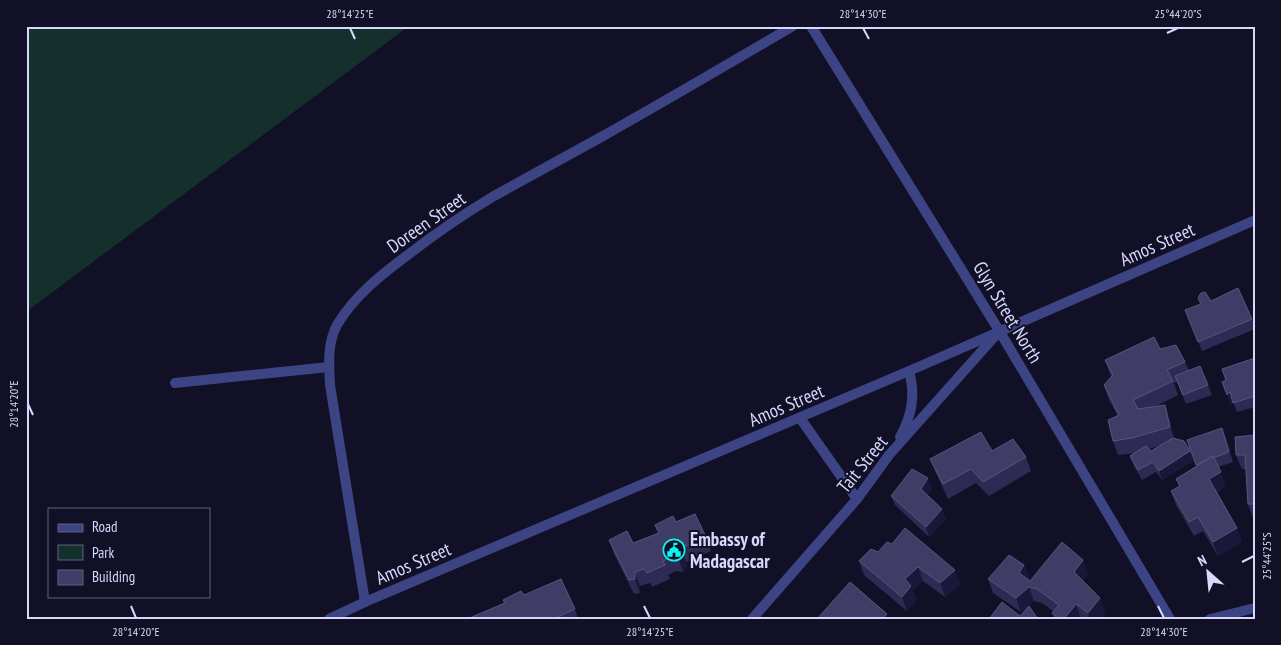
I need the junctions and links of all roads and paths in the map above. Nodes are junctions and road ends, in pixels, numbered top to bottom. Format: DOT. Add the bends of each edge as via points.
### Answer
graph roads {
  1 [pos="794,26"];
  2 [pos="811,26"];
  3 [pos="1255,220"];
  4 [pos="1000,332"];
  5 [pos="329,367"];
  6 [pos="908,372"];
  7 [pos="175,383"];
  8 [pos="800,418"];
  9 [pos="889,455"];
  10 [pos="856,499"];
  11 [pos="365,602"];
  12 [pos="1255,608"];
  13 [pos="329,619"];
  14 [pos="752,619"];
  15 [pos="1170,619"];
  16 [pos="1210,619"];
  1 -- 5 [label="street, Doreen Street" via="493,197 394,265 370,285 336,327 331,339"];
  2 -- 4 [label="street, Glyn Street North"];
  3 -- 4 [label="street, Amos Street"];
  4 -- 6 [label="street, Amos Street"];
  4 -- 9 [label="street, Tait Street"];
  4 -- 15 [label="street, Glyn Street North"];
  5 -- 7 [label="street"];
  5 -- 11 [label="street, Doreen Street" via="335,423"];
  6 -- 8 [label="street, Amos Street"];
  6 -- 9 [label="street" via="913,390 910,414"];
  8 -- 10 [label="street"];
  8 -- 11 [label="street, Amos Street"];
  9 -- 10 [label="street, Tait Street"];
  10 -- 14 [label="street, Tait Street"];
  11 -- 13 [label="street, Amos Street"];
  12 -- 16 [label="street"];
}
